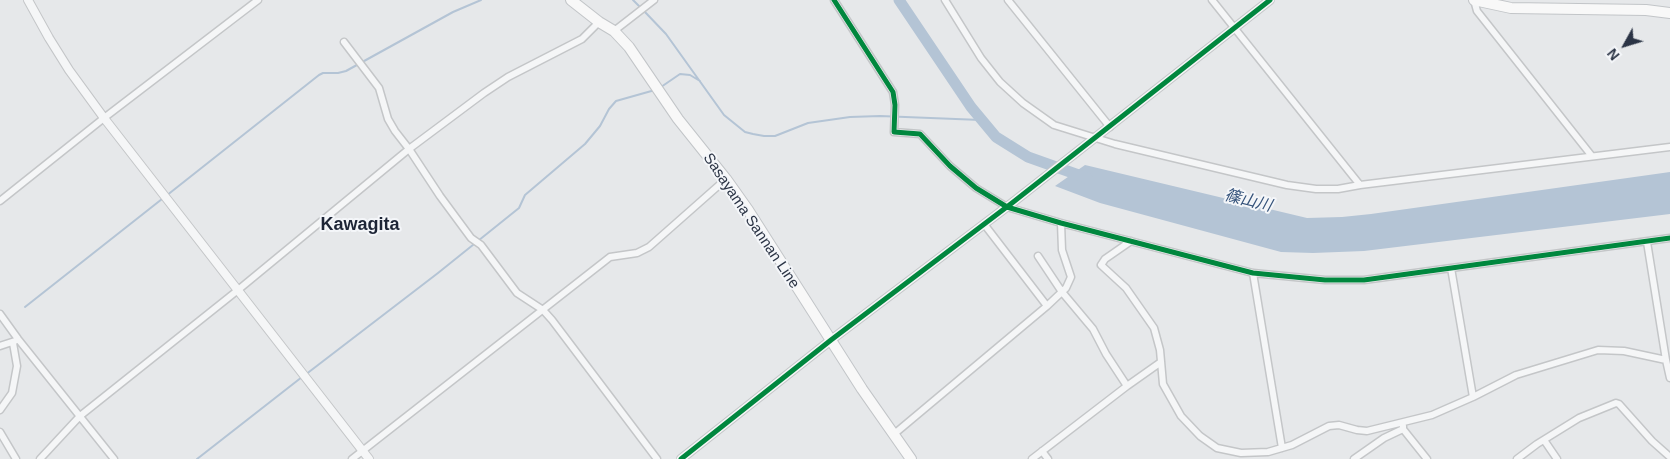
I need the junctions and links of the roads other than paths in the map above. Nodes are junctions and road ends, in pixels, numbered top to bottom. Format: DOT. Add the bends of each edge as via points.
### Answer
graph roads {
  1 [pos="28,0"];
  2 [pos="258,0"];
  3 [pos="572,0"];
  4 [pos="654,0"];
  5 [pos="834,0"];
  6 [pos="945,0"];
  7 [pos="1008,0"];
  8 [pos="1212,0"];
  9 [pos="1270,0"];
  10 [pos="1474,0"];
  11 [pos="1670,13"];
  12 [pos="599,22"];
  13 [pos="1234,29"];
  14 [pos="614,31"];
  15 [pos="344,42"];
  16 [pos="104,118"];
  17 [pos="1110,127"];
  18 [pos="1094,139"];
  19 [pos="1670,147"];
  20 [pos="409,149"];
  21 [pos="1591,155"];
  22 [pos="726,179"];
  23 [pos="1360,185"];
  24 [pos="0,201"];
  25 [pos="1010,205"];
  26 [pos="1061,223"];
  27 [pos="984,224"];
  28 [pos="1670,238"];
  29 [pos="1132,241"];
  30 [pos="1647,242"];
  31 [pos="1038,256"];
  32 [pos="1451,268"];
  33 [pos="1253,272"];
  34 [pos="238,290"];
  35 [pos="1062,292"];
  36 [pos="1047,306"];
  37 [pos="543,310"];
  38 [pos="0,314"];
  39 [pos="831,340"];
  40 [pos="15,341"];
  41 [pos="0,346"];
  42 [pos="1666,360"];
  43 [pos="1161,362"];
  44 [pos="1670,378"];
  45 [pos="1127,386"];
  46 [pos="1473,397"];
  47 [pos="0,410"];
  48 [pos="80,416"];
  49 [pos="1403,426"];
  50 [pos="0,432"];
  51 [pos="893,435"];
  52 [pos="1544,440"];
  53 [pos="1282,448"];
  54 [pos="362,451"];
  55 [pos="1042,452"];
  56 [pos="1670,457"];
  57 [pos="16,459"];
  58 [pos="40,459"];
  59 [pos="114,459"];
  60 [pos="352,459"];
  61 [pos="369,459"];
  62 [pos="657,459"];
  63 [pos="681,459"];
  64 [pos="911,459"];
  65 [pos="1032,459"];
  66 [pos="1048,459"];
  67 [pos="1354,459"];
  68 [pos="1427,459"];
  69 [pos="1517,459"];
  70 [pos="1557,459"];
  1 -- 16 [label="street" via="48,38"];
  2 -- 16 [label="street"];
  3 -- 12 [label="main road, Sasayama Sannan Line"];
  4 -- 14 [label="street"];
  5 -- 25 [label="street" via="893,92 894,132 920,134 976,188"];
  6 -- 18 [label="street" via="981,58 1023,103 1054,125"];
  7 -- 17 [label="street"];
  8 -- 13 [label="street"];
  9 -- 13 [label="street"];
  10 -- 11 [label="main road" via="1511,8"];
  10 -- 21 [label="street" via="1477,12"];
  12 -- 14 [label="main road, Sasayama Sannan Line"];
  12 -- 20 [label="street" via="582,39 500,83"];
  13 -- 17 [label="street"];
  13 -- 23 [label="street"];
  14 -- 22 [label="main road, Sasayama Sannan Line" via="629,46 678,119"];
  15 -- 20 [label="street" via="379,88 388,119"];
  16 -- 24 [label="street"];
  16 -- 34 [label="street"];
  17 -- 18 [label="street"];
  18 -- 23 [label="street" via="1287,185 1316,189"];
  18 -- 25 [label="street"];
  19 -- 21 [label="street"];
  20 -- 34 [label="street"];
  20 -- 37 [label="street" via="470,238 481,245 517,293"];
  21 -- 23 [label="street"];
  22 -- 37 [label="street" via="649,247 637,253 610,257"];
  22 -- 39 [label="main road, Sasayama Sannan Line"];
  25 -- 26 [label="street"];
  25 -- 27 [label="street"];
  26 -- 29 [label="street"];
  26 -- 35 [label="street" via="1062,250 1071,277"];
  27 -- 36 [label="street"];
  27 -- 39 [label="street"];
  28 -- 30 [label="street"];
  29 -- 33 [label="street"];
  29 -- 43 [label="street" via="1101,265 1126,288 1154,328"];
  30 -- 32 [label="street"];
  30 -- 42 [label="street"];
  31 -- 35 [label="street"];
  32 -- 33 [label="street" via="1364,280 1325,280"];
  32 -- 46 [label="street"];
  33 -- 53 [label="street"];
  34 -- 48 [label="street"];
  34 -- 54 [label="street"];
  35 -- 36 [label="street"];
  35 -- 45 [label="street" via="1093,329"];
  36 -- 51 [label="street"];
  37 -- 54 [label="street"];
  37 -- 62 [label="street"];
  38 -- 40 [label="street"];
  39 -- 51 [label="main road, Sasayama Sannan Line"];
  39 -- 63 [label="street"];
  40 -- 41 [label="street"];
  40 -- 47 [label="street" via="17,366 12,392"];
  40 -- 48 [label="street"];
  42 -- 44 [label="street"];
  42 -- 46 [label="street" via="1645,354 1598,350 1516,375"];
  43 -- 45 [label="street"];
  43 -- 53 [label="street" via="1163,384 1181,416 1217,448 1241,453"];
  45 -- 55 [label="street"];
  46 -- 49 [label="street"];
  48 -- 58 [label="street"];
  48 -- 59 [label="street"];
  49 -- 53 [label="street" via="1367,431 1339,424"];
  49 -- 67 [label="street"];
  49 -- 68 [label="street"];
  50 -- 57 [label="street"];
  51 -- 64 [label="main road, Sasayama Sannan Line"];
  52 -- 56 [label="street" via="1579,418 1616,403"];
  52 -- 69 [label="street"];
  52 -- 70 [label="street"];
  54 -- 60 [label="street"];
  54 -- 61 [label="street"];
  55 -- 65 [label="street"];
  55 -- 66 [label="street"];
}
